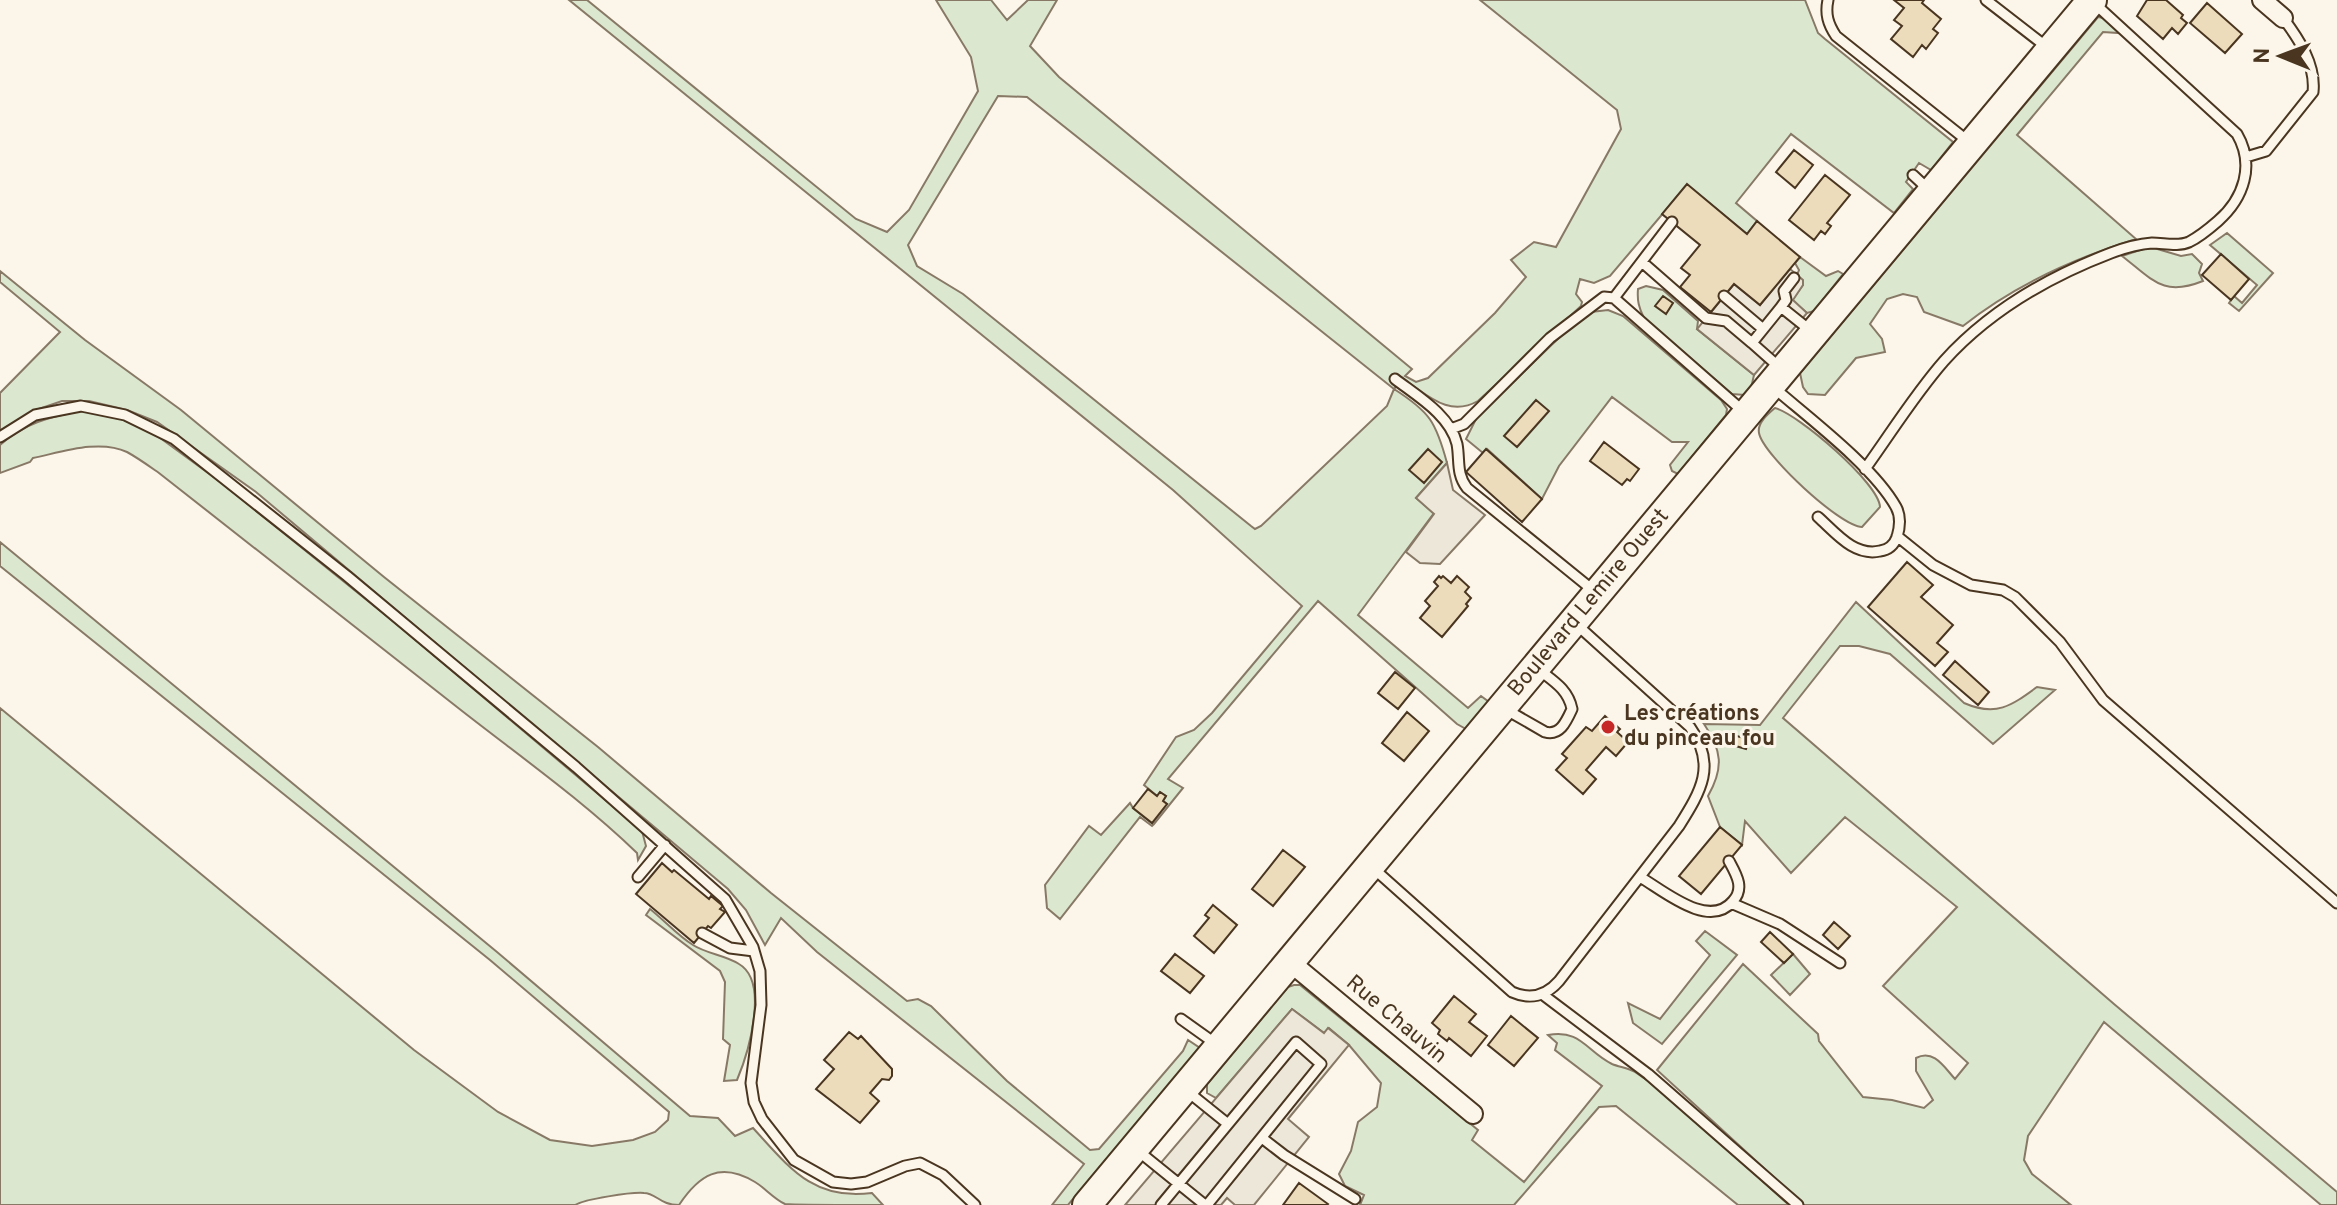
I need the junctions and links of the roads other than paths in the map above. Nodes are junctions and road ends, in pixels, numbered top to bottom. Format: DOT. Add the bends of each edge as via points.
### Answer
graph roads {
  1 [pos="1828,0"];
  2 [pos="1986,0"];
  3 [pos="2092,0"];
  4 [pos="2262,0"];
  5 [pos="2283,18"];
  6 [pos="2050,50"];
  7 [pos="1972,144"];
  8 [pos="2246,157"];
  9 [pos="1672,222"];
  10 [pos="1642,262"];
  11 [pos="1794,278"];
  12 [pos="1724,296"];
  13 [pos="1614,298"];
  14 [pos="1781,307"];
  15 [pos="1763,329"];
  16 [pos="1814,334"];
  17 [pos="1752,343"];
  18 [pos="1777,377"];
  19 [pos="1395,379"];
  20 [pos="1746,414"];
  21 [pos="1451,429"];
  22 [pos="0,437"];
  23 [pos="1865,469"];
  24 [pos="1818,517"];
  25 [pos="1897,536"];
  26 [pos="1597,594"];
  27 [pos="1574,622"];
  28 [pos="1536,667"];
  29 [pos="1502,707"];
  30 [pos="665,845"];
  31 [pos="1729,861"];
  32 [pos="1370,866"];
  33 [pos="638,877"];
  34 [pos="1640,877"];
  35 [pos="1731,903"];
  36 [pos="2337,903"];
  37 [pos="702,933"];
  38 [pos="754,951"];
  39 [pos="1290,962"];
  40 [pos="1840,963"];
  41 [pos="1542,994"];
  42 [pos="1181,1019"];
  43 [pos="1219,1046"];
  44 [pos="1184,1089"];
  45 [pos="1473,1114"];
  46 [pos="1228,1124"];
  47 [pos="1262,1138"];
  48 [pos="1134,1148"];
  49 [pos="1179,1183"];
  50 [pos="1355,1199"];
  51 [pos="975,1205"];
  52 [pos="1087,1205"];
  53 [pos="1161,1205"];
  54 [pos="1206,1205"];
  55 [pos="1798,1205"];
  1 -- 7 [label="lane" via="1829,25 1836,36"];
  2 -- 6 [label="lane"];
  3 -- 6 [label="main road, Boulevard Lemire Ouest"];
  3 -- 8 [label="lane" via="2229,126"];
  4 -- 5 [label="street"];
  5 -- 8 [label="lane" via="2309,62 2313,92 2266,151"];
  6 -- 7 [label="main road, Boulevard Lemire Ouest"];
  7 -- 16 [label="main road, Boulevard Lemire Ouest" via="1922,184"];
  8 -- 23 [label="lane" via="2239,196 2195,238 2178,244 2141,244 2081,265 2009,303 1971,334 1943,362"];
  9 -- 10 [label="lane"];
  10 -- 13 [label="lane"];
  10 -- 17 [label="lane" via="1706,318 1726,321"];
  11 -- 14 [label="lane"];
  12 -- 15 [label="lane"];
  13 -- 20 [label="lane"];
  13 -- 21 [label="lane" via="1604,297 1550,338 1464,424"];
  14 -- 15 [label="lane"];
  14 -- 16 [label="lane"];
  15 -- 17 [label="lane"];
  16 -- 18 [label="main road, Boulevard Lemire Ouest"];
  17 -- 18 [label="lane"];
  18 -- 20 [label="main road, Boulevard Lemire Ouest"];
  18 -- 23 [label="lane"];
  19 -- 21 [label="lane"];
  20 -- 26 [label="main road, Boulevard Lemire Ouest"];
  21 -- 26 [label="lane" via="1459,475 1467,488"];
  22 -- 30 [label="lane" via="35,415 81,406 125,415 174,439 347,576"];
  23 -- 25 [label="lane" via="1898,511"];
  24 -- 25 [label="lane" via="1846,542 1868,552 1888,549"];
  25 -- 36 [label="lane" via="1933,565 1971,585 2015,597 2060,642 2103,700"];
  26 -- 27 [label="main road, Boulevard Lemire Ouest"];
  27 -- 28 [label="main road, Boulevard Lemire Ouest"];
  27 -- 34 [label="lane" via="1680,717 1704,754 1702,784 1694,802"];
  28 -- 29 [label="main road, Boulevard Lemire Ouest"];
  28 -- 29 [label="lane" via="1570,700 1572,709 1559,731 1545,732"];
  29 -- 32 [label="main road, Boulevard Lemire Ouest"];
  30 -- 33 [label="lane"];
  30 -- 38 [label="lane" via="725,899"];
  31 -- 35 [label="lane" via="1740,887"];
  32 -- 39 [label="main road, Boulevard Lemire Ouest"];
  32 -- 41 [label="lane" via="1512,992"];
  34 -- 35 [label="lane" via="1698,910 1713,913"];
  34 -- 41 [label="lane" via="1559,981"];
  35 -- 40 [label="lane" via="1780,924"];
  37 -- 38 [label="lane" via="730,948"];
  38 -- 51 [label="lane" via="762,990 751,1083 754,1102 794,1160 833,1182 851,1184 920,1163 943,1175"];
  39 -- 43 [label="main road, Boulevard Lemire Ouest"];
  39 -- 45 [label="street, Rue Chauvin"];
  41 -- 55 [label="lane" via="1648,1074"];
  42 -- 43 [label="lane"];
  43 -- 44 [label="main road, Boulevard Lemire Ouest"];
  44 -- 46 [label="lane"];
  44 -- 48 [label="main road, Boulevard Lemire Ouest"];
  46 -- 47 [label="lane" via="1296,1042 1321,1064"];
  46 -- 49 [label="lane"];
  47 -- 50 [label="lane"];
  47 -- 54 [label="lane"];
  48 -- 49 [label="lane"];
  48 -- 52 [label="main road, Boulevard Lemire Ouest"];
  49 -- 53 [label="lane"];
  49 -- 54 [label="lane"];
}
